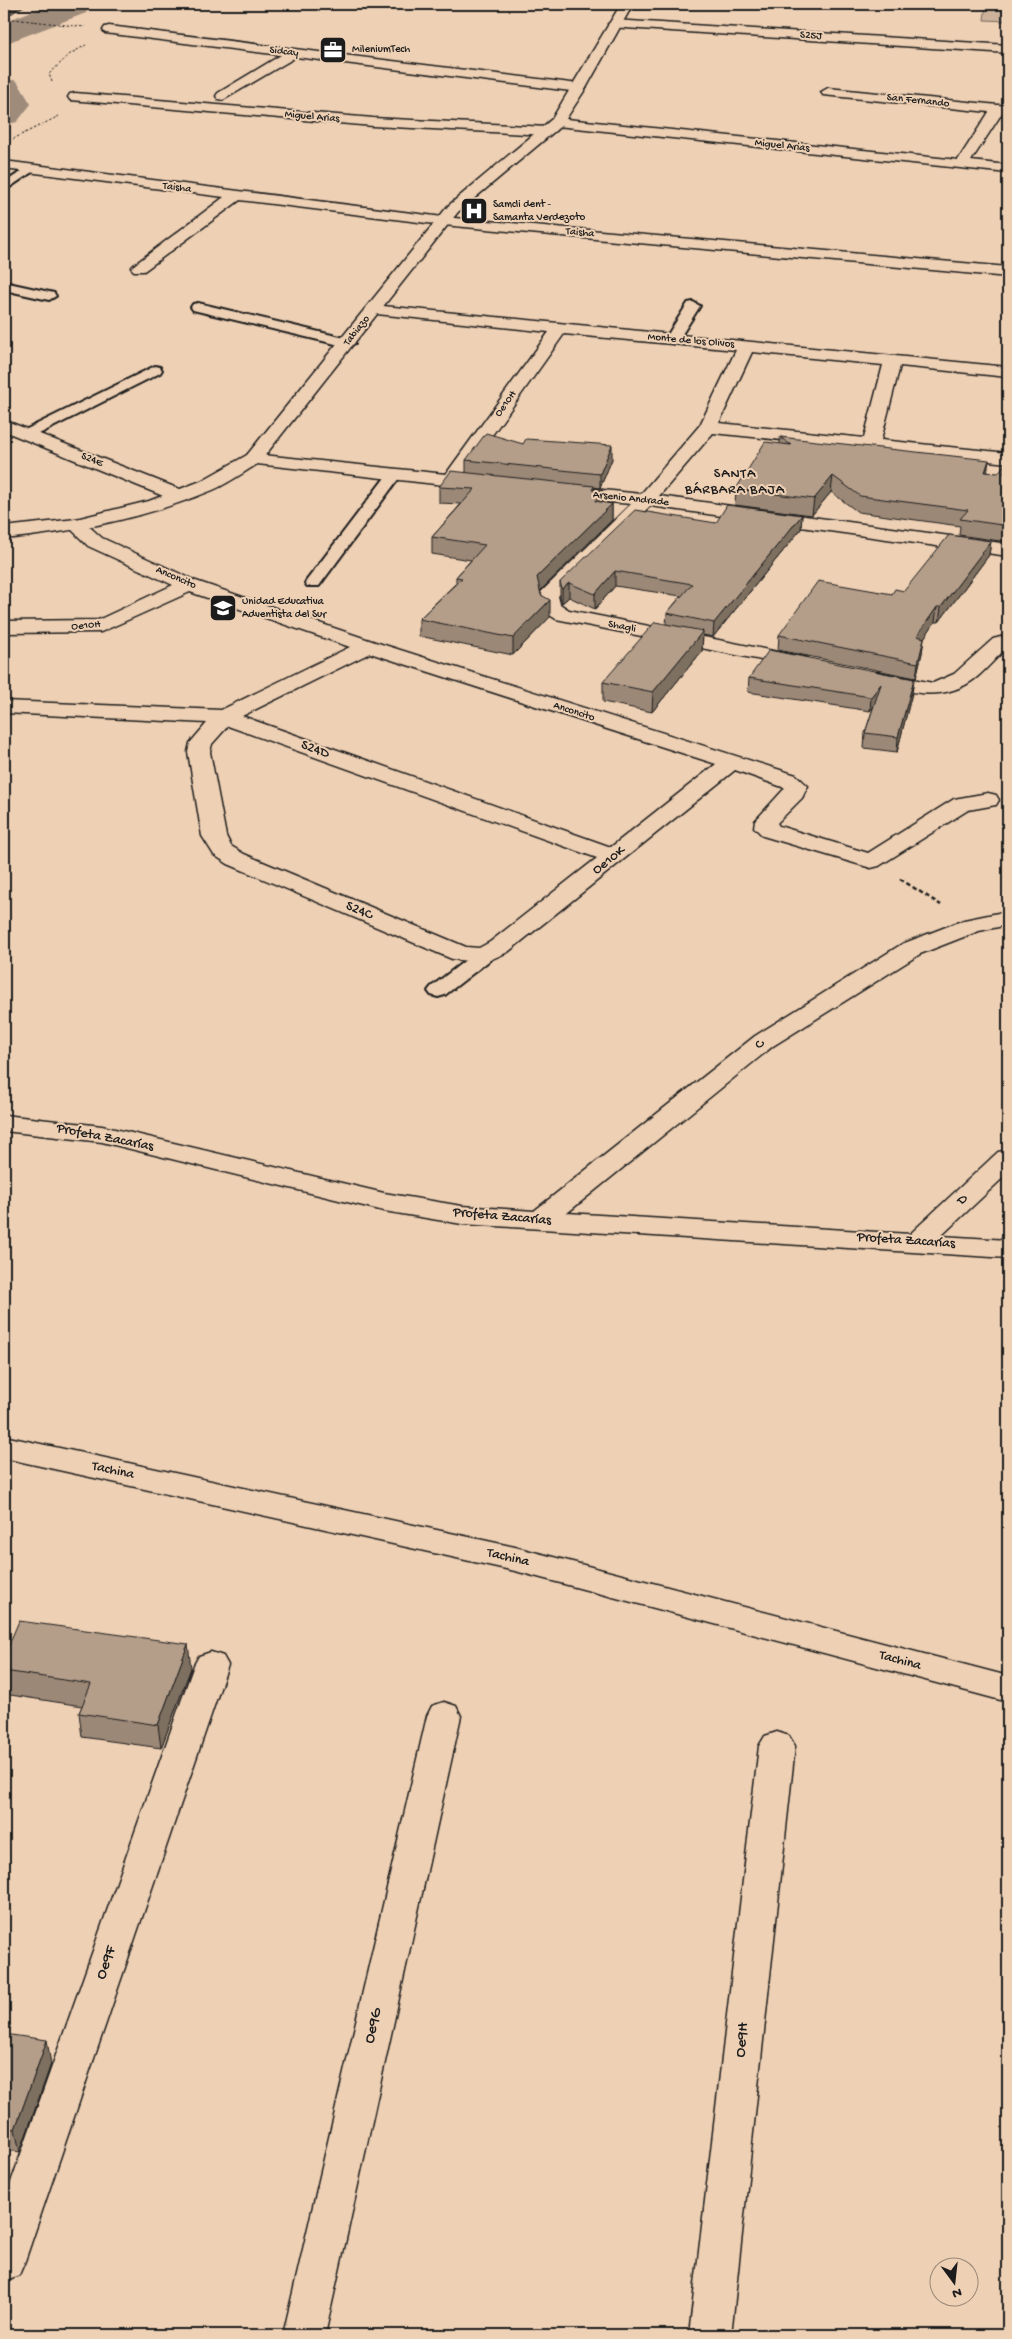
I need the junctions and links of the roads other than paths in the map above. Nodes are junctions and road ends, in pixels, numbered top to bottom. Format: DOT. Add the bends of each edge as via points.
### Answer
graph roads {
  1 [pos="627,4"];
  2 [pos="614,24"];
  3 [pos="109,30"];
  4 [pos="1008,49"];
  5 [pos="293,53"];
  6 [pos="579,88"];
  7 [pos="828,92"];
  8 [pos="222,96"];
  9 [pos="75,97"];
  10 [pos="1003,110"];
  11 [pos="552,127"];
  12 [pos="4,164"];
  13 [pos="961,165"];
  14 [pos="31,168"];
  15 [pos="1008,169"];
  16 [pos="4,188"];
  17 [pos="237,195"];
  18 [pos="443,221"];
  19 [pos="139,268"];
  20 [pos="1008,272"];
  21 [pos="4,286"];
  22 [pos="48,296"];
  23 [pos="693,306"];
  24 [pos="198,307"];
  25 [pos="373,310"];
  26 [pos="560,328"];
  27 [pos="672,339"];
  28 [pos="348,342"];
  29 [pos="746,346"];
  30 [pos="893,360"];
  31 [pos="154,370"];
  32 [pos="1008,372"];
  33 [pos="4,425"];
  34 [pos="708,427"];
  35 [pos="28,434"];
  36 [pos="871,444"];
  37 [pos="1007,454"];
  38 [pos="253,459"];
  39 [pos="395,474"];
  40 [pos="451,480"];
  41 [pos="500,485"];
  42 [pos="548,490"];
  43 [pos="180,496"];
  44 [pos="646,500"];
  45 [pos="76,525"];
  46 [pos="4,533"];
  47 [pos="1008,550"];
  48 [pos="313,583"];
  49 [pos="189,585"];
  50 [pos="4,627"];
  51 [pos="1008,642"];
  52 [pos="368,646"];
  53 [pos="816,666"];
  54 [pos="855,673"];
  55 [pos="4,707"];
  56 [pos="224,717"];
  57 [pos="732,762"];
  58 [pos="988,800"];
  59 [pos="615,856"];
  60 [pos="1008,918"];
  61 [pos="483,956"];
  62 [pos="438,991"];
  63 [pos="4,1123"];
  64 [pos="1008,1158"];
  65 [pos="539,1221"];
  66 [pos="918,1242"];
  67 [pos="1008,1249"];
  68 [pos="4,1447"];
  69 [pos="211,1665"];
  70 [pos="1008,1689"];
  71 [pos="444,1716"];
  72 [pos="777,1746"];
  73 [pos="4,2261"];
  74 [pos="304,2335"];
  75 [pos="710,2335"];
  1 -- 2 [label="street, Tabiazo"];
  2 -- 4 [label="street, S25J"];
  2 -- 6 [label="street, Tabiazo"];
  3 -- 5 [label="street, Sidcay"];
  5 -- 6 [label="street, Sidcay"];
  5 -- 8 [label="street"];
  6 -- 11 [label="street, Tabiazo"];
  7 -- 10 [label="street, San Fernando"];
  9 -- 11 [label="street, Miguel Arias" via="373,122"];
  10 -- 13 [label="street"];
  11 -- 13 [label="street, Miguel Arias"];
  11 -- 18 [label="street, Tabiazo" via="472,192"];
  12 -- 14 [label="street, Taisha"];
  13 -- 15 [label="street, Miguel Arias"];
  14 -- 16 [label="lane"];
  14 -- 17 [label="street, Taisha"];
  17 -- 18 [label="street, Taisha"];
  17 -- 19 [label="street"];
  18 -- 20 [label="street, Taisha"];
  18 -- 25 [label="street, Tabiazo"];
  21 -- 22 [label="lane"];
  23 -- 27 [label="lane"];
  24 -- 28 [label="lane"];
  25 -- 26 [label="street, Monte de los Olivos"];
  25 -- 28 [label="street, Tabiazo"];
  26 -- 27 [label="street, Monte de los Olivos"];
  26 -- 40 [label="street, Oe10H"];
  27 -- 29 [label="street, Monte de los Olivos"];
  28 -- 38 [label="street, Tabiazo"];
  29 -- 30 [label="street, Monte de los Olivos"];
  29 -- 34 [label="street, Shagli"];
  30 -- 32 [label="street, Monte de los Olivos"];
  30 -- 36 [label="street"];
  31 -- 35 [label="lane"];
  33 -- 35 [label="street, S24E"];
  34 -- 36 [label="street"];
  34 -- 44 [label="street, Shagli"];
  35 -- 43 [label="street, S24E"];
  36 -- 37 [label="street"];
  38 -- 39 [label="street"];
  38 -- 43 [label="street, Tabiazo" via="228,475"];
  39 -- 40 [label="street"];
  39 -- 48 [label="lane"];
  40 -- 41 [label="street"];
  42 -- 44 [label="street, Arsenio Andrade"];
  43 -- 45 [label="street, Tabiazo"];
  44 -- 47 [label="street, Arsenio Andrade"];
  44 -- 53 [label="street, Shagli" via="548,595 550,607 563,615"];
  45 -- 46 [label="street, Tabiazo"];
  45 -- 49 [label="street, Anconcito" via="95,542"];
  49 -- 50 [label="street, Oe10H" via="101,626"];
  49 -- 52 [label="street, Anconcito"];
  51 -- 54 [label="street" via="1000,643 960,681 942,688 933,689"];
  52 -- 56 [label="street"];
  52 -- 57 [label="street, Anconcito"];
  55 -- 56 [label="street, S24D"];
  56 -- 59 [label="street, S24D"];
  56 -- 61 [label="street, S24C" via="201,743 199,752 214,836 222,850 236,859 461,954"];
  57 -- 58 [label="street, Anconcito" via="788,780 797,786 766,820 765,827 871,861 962,804"];
  57 -- 59 [label="street, Oe10K"];
  59 -- 61 [label="street, Oe10K"];
  60 -- 65 [label="street, C" via="973,925 911,949 764,1041"];
  61 -- 62 [label="lane"];
  63 -- 65 [label="street, Profeta Zacarías" via="102,1134 384,1202 462,1215"];
  64 -- 66 [label="street, D"];
  65 -- 66 [label="street, Profeta Zacarías"];
  66 -- 67 [label="street, Profeta Zacarías"];
  68 -- 70 [label="street, Tachina" via="515,1559"];
  69 -- 73 [label="street, Oe9F"];
  71 -- 74 [label="street, Oe9G"];
  72 -- 75 [label="street, Oe9H"];
}
